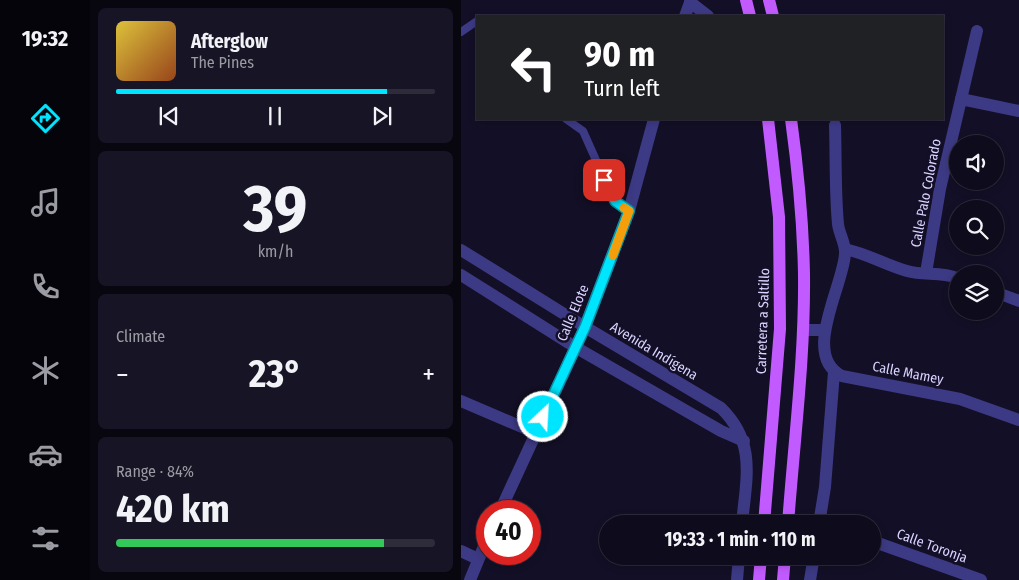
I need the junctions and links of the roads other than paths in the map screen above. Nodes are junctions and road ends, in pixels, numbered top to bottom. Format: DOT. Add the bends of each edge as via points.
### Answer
graph roads {
  1 [pos="746,0"];
  2 [pos="769,0"];
  3 [pos="690,1"];
  4 [pos="685,15"];
  5 [pos="707,15"];
  6 [pos="750,15"];
  7 [pos="773,15"];
  8 [pos="476,22"];
  9 [pos="977,31"];
  10 [pos="461,32"];
  11 [pos="961,99"];
  12 [pos="1019,111"];
  13 [pos="568,120"];
  14 [pos="654,120"];
  15 [pos="768,120"];
  16 [pos="791,120"];
  17 [pos="835,125"];
  18 [pos="629,211"];
  19 [pos="845,249"];
  20 [pos="461,250"];
  21 [pos="926,273"];
  22 [pos="461,275"];
  23 [pos="949,276"];
  24 [pos="1004,295"];
  25 [pos="1019,301"];
  26 [pos="585,327"];
  27 [pos="803,330"];
  28 [pos="825,330"];
  29 [pos="575,347"];
  30 [pos="834,372"];
  31 [pos="461,401"];
  32 [pos="1019,420"];
  33 [pos="536,433"];
  34 [pos="744,441"];
  35 [pos="505,500"];
  36 [pos="743,515"];
  37 [pos="765,515"];
  38 [pos="789,515"];
  39 [pos="821,515"];
  40 [pos="881,544"];
  41 [pos="461,551"];
  42 [pos="476,558"];
  43 [pos="476,564"];
  44 [pos="738,565"];
  45 [pos="760,565"];
  46 [pos="784,565"];
  47 [pos="812,565"];
  48 [pos="470,580"];
  49 [pos="737,580"];
  50 [pos="759,580"];
  51 [pos="783,580"];
  52 [pos="810,580"];
  53 [pos="981,580"];
  1 -- 6 [label="main road"];
  2 -- 7 [label="main road"];
  3 -- 4 [label="street"];
  3 -- 5 [label="street"];
  8 -- 10 [label="lane"];
  9 -- 11 [label="street, Calle Palo Colorado"];
  11 -- 12 [label="street"];
  11 -- 21 [label="street, Calle Palo Colorado" via="940,189"];
  13 -- 18 [label="lane" via="581,128 611,196"];
  14 -- 18 [label="street, Calle Elote"];
  15 -- 37 [label="main road, Carretera a Saltillo" via="779,217 780,329"];
  16 -- 27 [label="main road" via="802,216"];
  17 -- 19 [label="street" via="838,226"];
  18 -- 26 [label="street, Calle Elote"];
  19 -- 21 [label="street" via="865,253 910,272"];
  19 -- 28 [label="street"];
  20 -- 26 [label="street, Avenida Indígena"];
  21 -- 23 [label="street"];
  22 -- 29 [label="street"];
  24 -- 25 [label="street"];
  26 -- 29 [label="street, Calle Elote"];
  26 -- 34 [label="street, Avenida Indígena" via="721,408 732,419"];
  27 -- 28 [label="street"];
  27 -- 38 [label="main road"];
  28 -- 30 [label="street" via="825,357"];
  29 -- 33 [label="street, Calle Elote"];
  29 -- 34 [label="street"];
  30 -- 32 [label="street, Calle Mamey" via="960,399"];
  30 -- 39 [label="street"];
  31 -- 33 [label="street"];
  33 -- 35 [label="street, Calle Elote"];
  34 -- 36 [label="street, Avenida Indígena" via="747,460"];
  40 -- 53 [label="street, Calle Toronja"];
  41 -- 42 [label="street"];
  43 -- 48 [label="street"];
  44 -- 49 [label="street"];
  45 -- 50 [label="main road"];
  46 -- 51 [label="main road"];
  47 -- 52 [label="street"];
}
